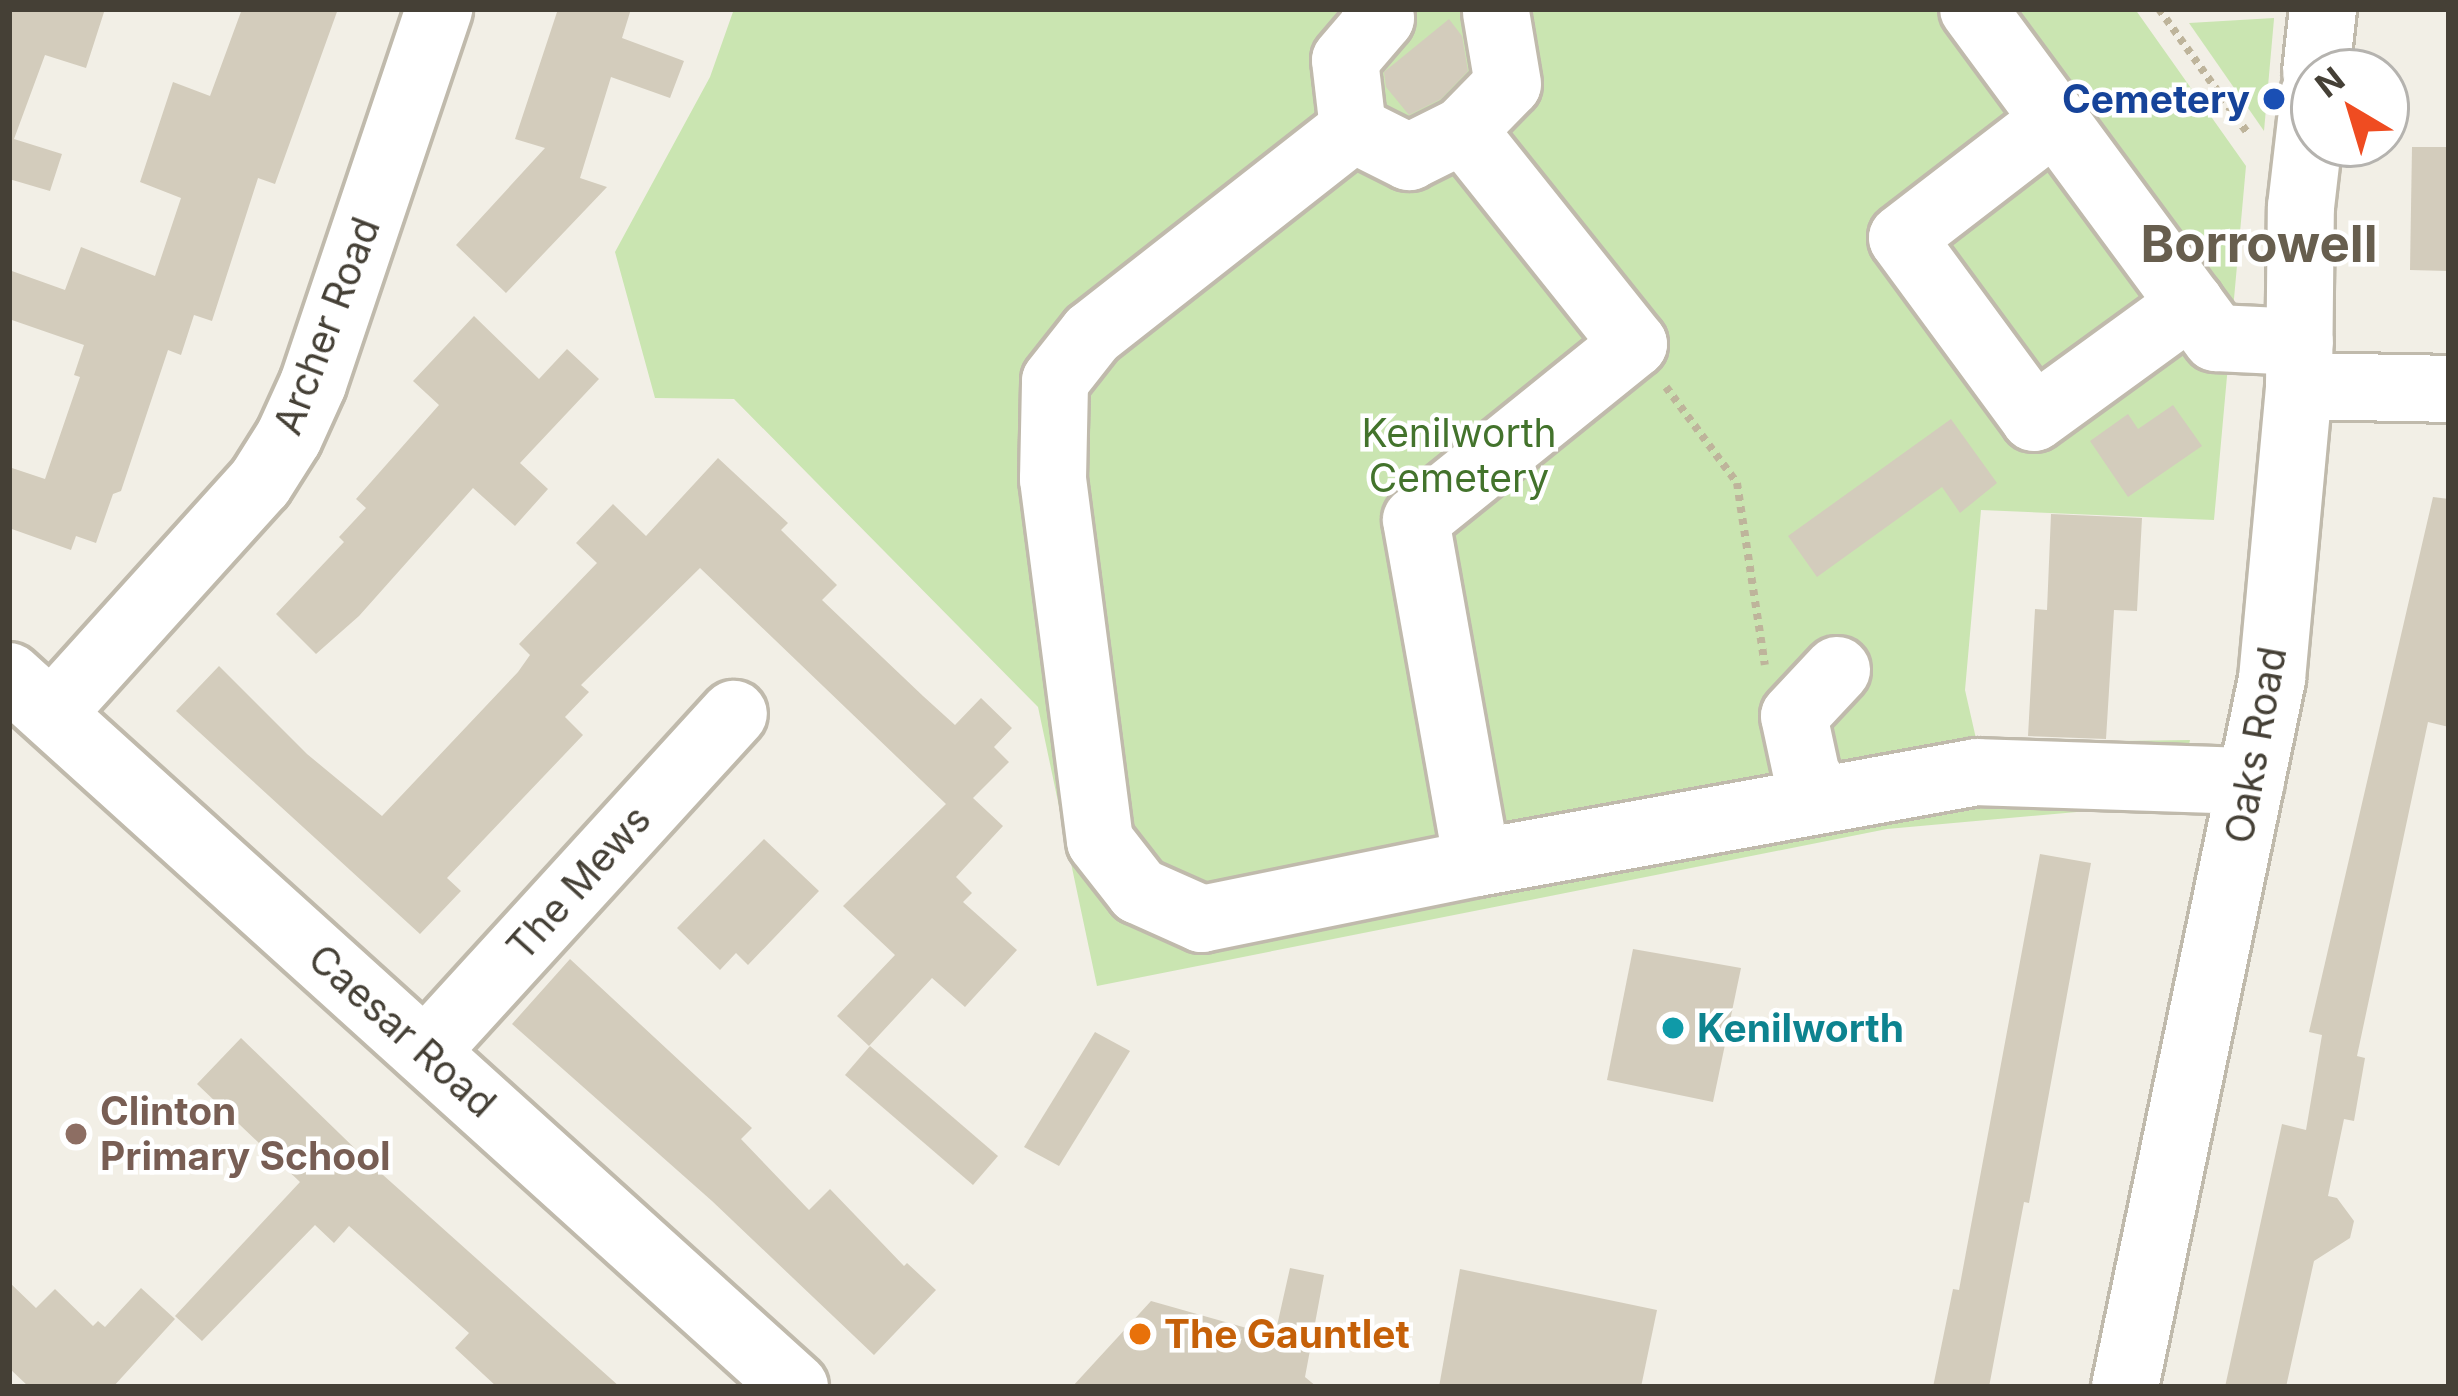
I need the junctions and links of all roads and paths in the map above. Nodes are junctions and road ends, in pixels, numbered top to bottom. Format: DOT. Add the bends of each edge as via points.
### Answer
graph roads {
  1 [pos="440,9"];
  2 [pos="1973,9"];
  3 [pos="2159,9"];
  4 [pos="2323,9"];
  5 [pos="1494,10"];
  6 [pos="1386,12"];
  7 [pos="2319,48"];
  8 [pos="2055,120"];
  9 [pos="1353,129"];
  10 [pos="1463,130"];
  11 [pos="2305,168"];
  12 [pos="2301,207"];
  13 [pos="2191,304"];
  14 [pos="1634,344"];
  15 [pos="2300,364"];
  16 [pos="2449,389"];
  17 [pos="1837,670"];
  18 [pos="1768,689"];
  19 [pos="31,695"];
  20 [pos="734,714"];
  21 [pos="2252,781"];
  22 [pos="1826,799"];
  23 [pos="1477,863"];
  24 [pos="425,1052"];
  25 [pos="795,1387"];
  26 [pos="2125,1387"];
  1 -- 19 [label="street, Archer Road" via="289,437 260,483"];
  2 -- 8 [label="street"];
  3 -- 12 [label="path"];
  4 -- 7 [label="street"];
  5 -- 10 [label="street" via="1508,84"];
  6 -- 9 [label="street" via="1345,60"];
  8 -- 13 [label="street"];
  8 -- 13 [label="street" via="1901,238 2034,418"];
  9 -- 10 [label="street" via="1409,157"];
  9 -- 23 [label="street" via="1091,334 1055,381 1053,479 1100,841 1139,891 1202,919"];
  10 -- 14 [label="street"];
  11 -- 12 [label="street, Oaks Road"];
  12 -- 15 [label="street, Oaks Road"];
  13 -- 15 [label="street" via="2216,338"];
  14 -- 18 [label="path" via="1737,483"];
  14 -- 23 [label="street" via="1416,520"];
  15 -- 16 [label="street"];
  15 -- 21 [label="street, Oaks Road" via="2272,679"];
  17 -- 22 [label="street" via="1794,716 1807,776"];
  19 -- 24 [label="street, Caesar Road"];
  20 -- 24 [label="street, The Mews"];
  21 -- 22 [label="street" via="1977,772"];
  21 -- 26 [label="street, Oaks Road"];
  22 -- 23 [label="street"];
  24 -- 25 [label="street, Caesar Road"];
}
